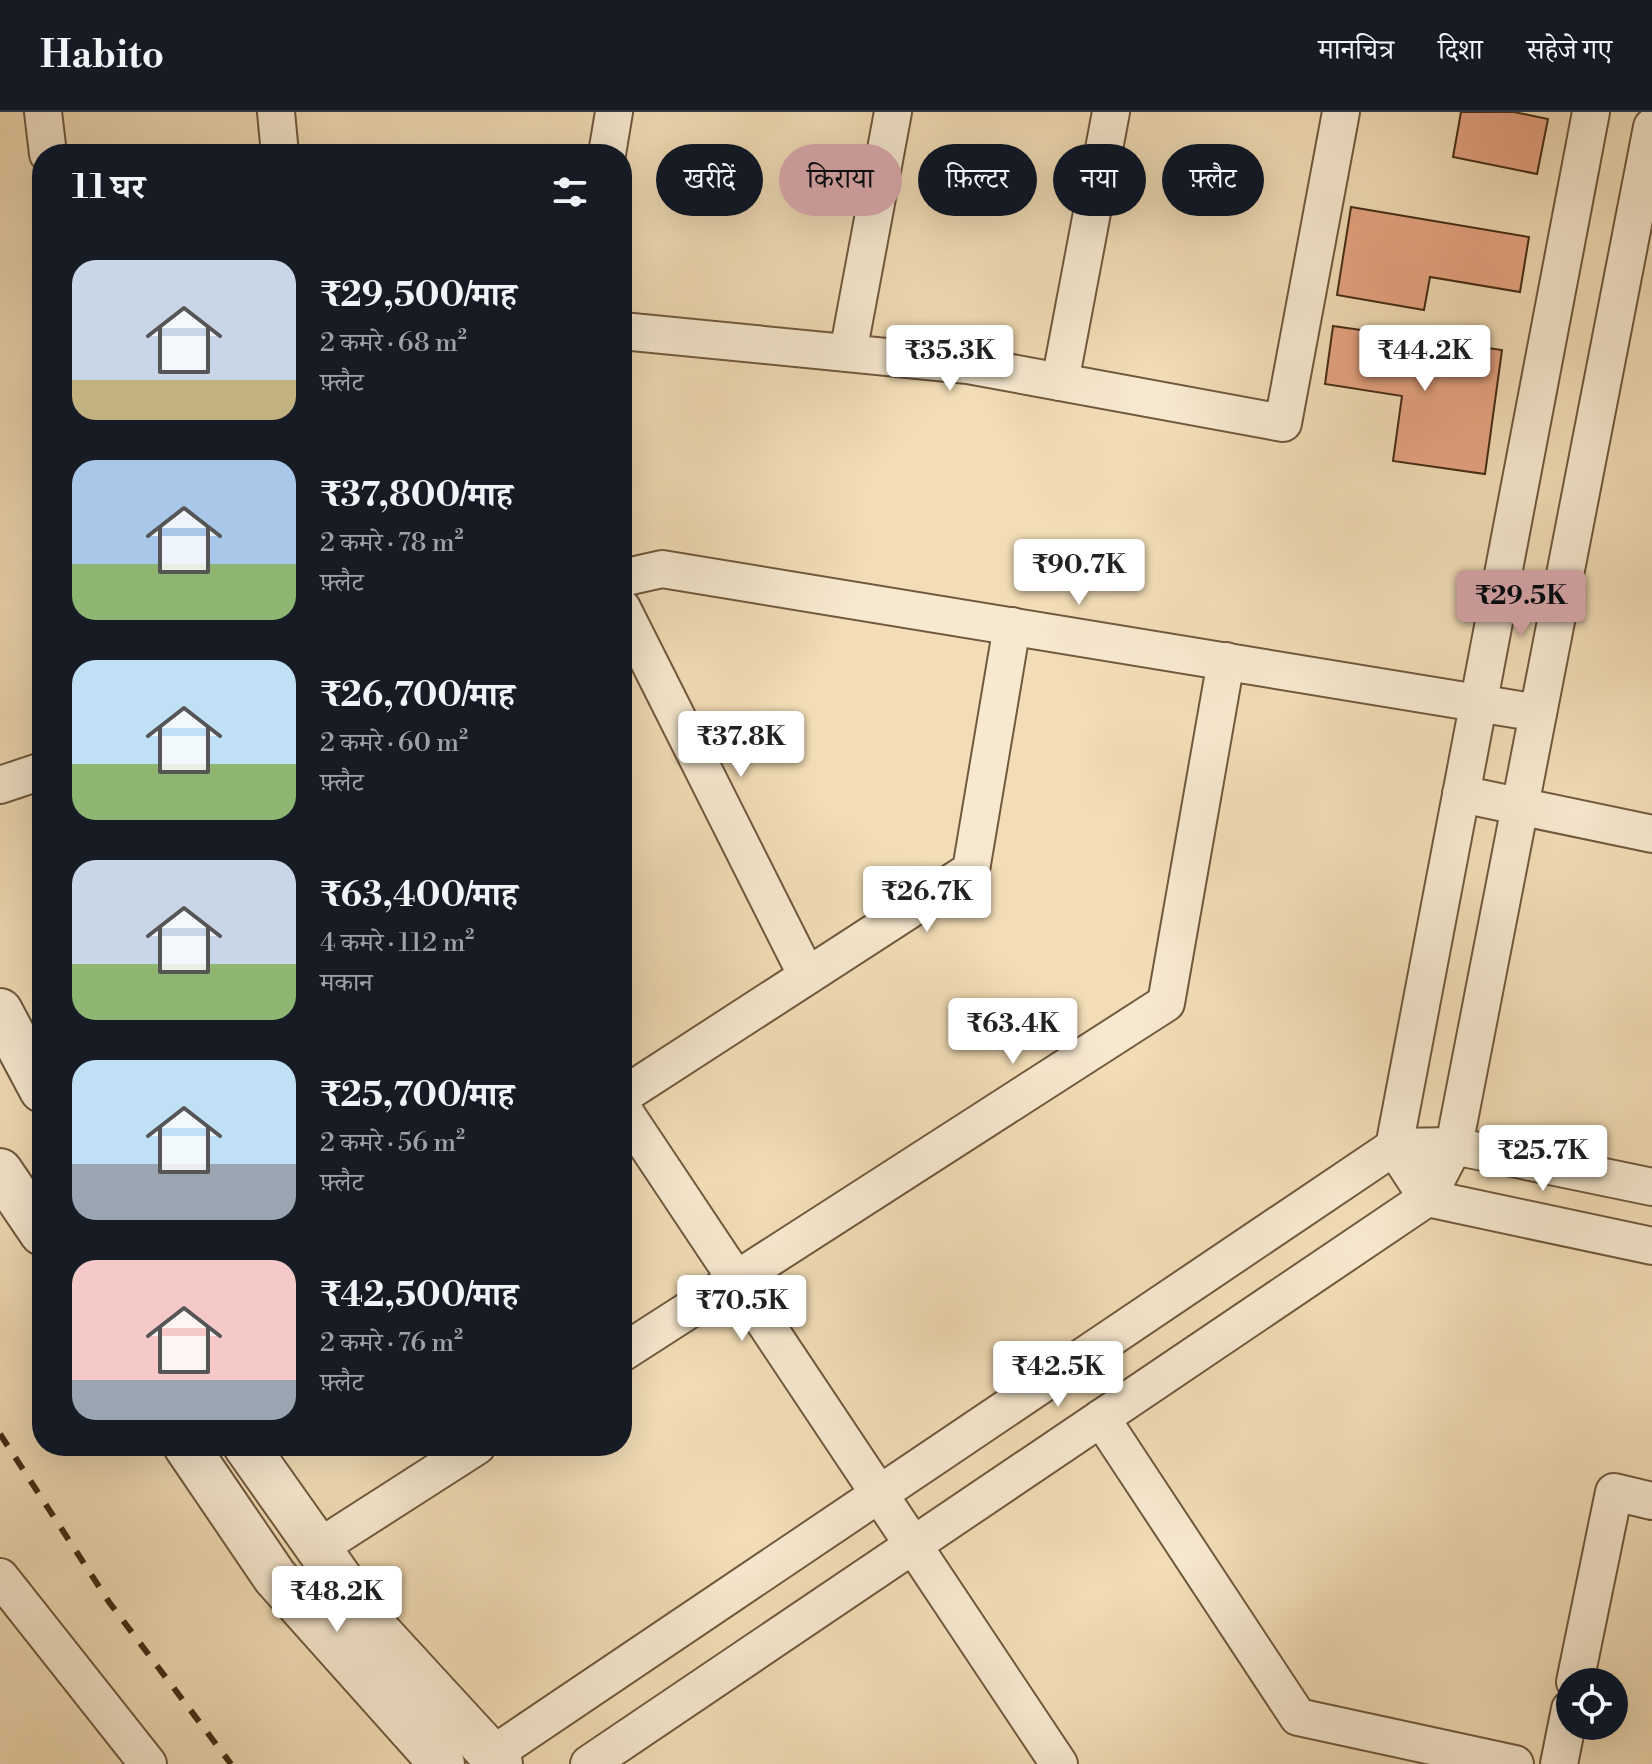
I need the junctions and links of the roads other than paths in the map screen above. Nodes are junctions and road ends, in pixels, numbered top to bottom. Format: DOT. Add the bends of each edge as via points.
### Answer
graph roads {
  1 [pos="43,112"];
  2 [pos="276,112"];
  3 [pos="614,112"];
  4 [pos="1111,112"];
  5 [pos="1341,112"];
  6 [pos="1591,112"];
  7 [pos="882,114"];
  8 [pos="1652,127"];
  9 [pos="47,144"];
  10 [pos="279,144"];
  11 [pos="609,144"];
  12 [pos="632,332"];
  13 [pos="848,353"];
  14 [pos="1060,382"];
  15 [pos="632,576"];
  16 [pos="1012,626"];
  17 [pos="632,628"];
  18 [pos="1226,661"];
  19 [pos="1478,703"];
  20 [pos="1538,713"];
  21 [pos="32,774"];
  22 [pos="0,785"];
  23 [pos="1461,794"];
  24 [pos="1520,806"];
  25 [pos="1652,834"];
  26 [pos="807,976"];
  27 [pos="0,1011"];
  28 [pos="32,1071"];
  29 [pos="632,1090"];
  30 [pos="632,1123"];
  31 [pos="1454,1146"];
  32 [pos="1394,1147"];
  33 [pos="0,1171"];
  34 [pos="1652,1187"];
  35 [pos="1427,1198"];
  36 [pos="32,1218"];
  37 [pos="1652,1246"];
  38 [pos="736,1280"];
  39 [pos="632,1347"];
  40 [pos="1101,1418"];
  41 [pos="193,1456"];
  42 [pos="253,1456"];
  43 [pos="461,1456"];
  44 [pos="878,1495"];
  45 [pos="1652,1501"];
  46 [pos="912,1546"];
  47 [pos="318,1548"];
  48 [pos="0,1577"];
  49 [pos="1578,1668"];
  50 [pos="1564,1740"];
  51 [pos="496,1760"];
  52 [pos="1050,1761"];
  53 [pos="148,1764"];
  54 [pos="442,1764"];
  55 [pos="589,1764"];
  56 [pos="1515,1764"];
  57 [pos="1559,1764"];
  1 -- 9 [label="street"];
  2 -- 10 [label="street"];
  3 -- 11 [label="street"];
  4 -- 14 [label="street"];
  5 -- 14 [label="street" via="1283,423"];
  6 -- 19 [label="street"];
  7 -- 13 [label="street"];
  8 -- 20 [label="street"];
  12 -- 13 [label="street"];
  13 -- 14 [label="street" via="968,365"];
  15 -- 16 [label="street" via="662,569"];
  16 -- 18 [label="street"];
  16 -- 26 [label="street" via="971,870"];
  17 -- 26 [label="street"];
  18 -- 19 [label="street"];
  18 -- 38 [label="street" via="1166,1003"];
  19 -- 20 [label="street"];
  19 -- 23 [label="street"];
  20 -- 24 [label="street"];
  21 -- 22 [label="street"];
  23 -- 24 [label="street"];
  23 -- 32 [label="street"];
  24 -- 25 [label="street"];
  24 -- 31 [label="street"];
  26 -- 29 [label="street"];
  27 -- 28 [label="street"];
  30 -- 38 [label="street"];
  31 -- 32 [label="street"];
  31 -- 34 [label="street"];
  31 -- 35 [label="street"];
  32 -- 35 [label="street"];
  32 -- 44 [label="street"];
  33 -- 36 [label="street"];
  35 -- 37 [label="street"];
  35 -- 40 [label="street"];
  38 -- 39 [label="street"];
  38 -- 44 [label="street"];
  40 -- 46 [label="street"];
  40 -- 56 [label="street" via="1298,1717"];
  41 -- 54 [label="street" via="275,1577"];
  42 -- 47 [label="street"];
  43 -- 47 [label="street"];
  44 -- 46 [label="street"];
  44 -- 51 [label="street"];
  45 -- 49 [label="street" via="1614,1492"];
  46 -- 52 [label="street"];
  46 -- 55 [label="street"];
  47 -- 51 [label="street" via="374,1627"];
  48 -- 53 [label="street"];
  50 -- 57 [label="street"];
}
